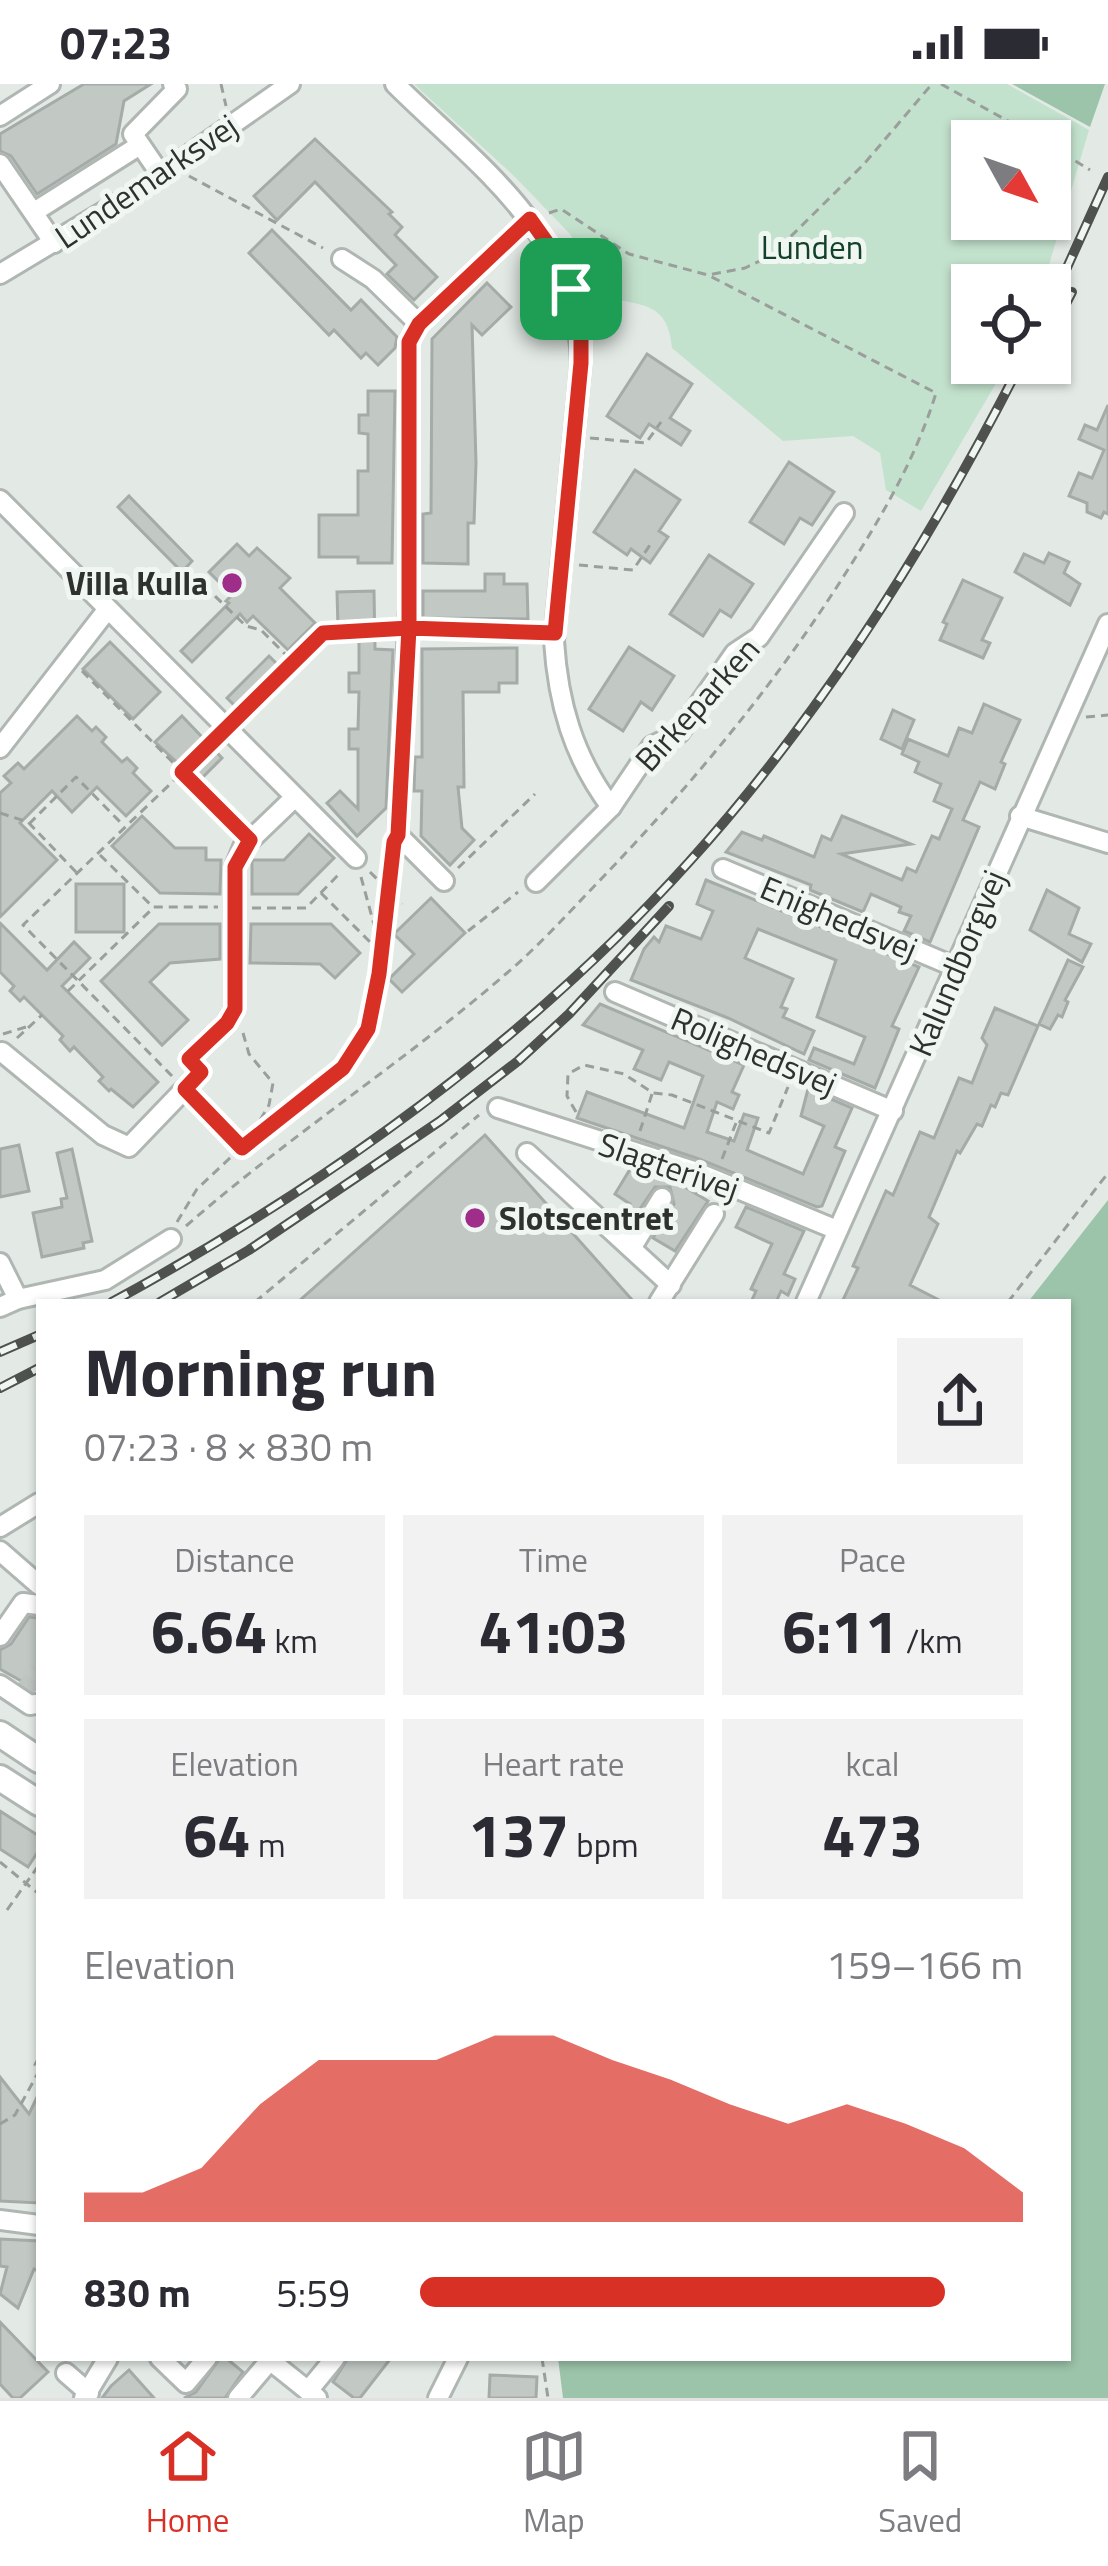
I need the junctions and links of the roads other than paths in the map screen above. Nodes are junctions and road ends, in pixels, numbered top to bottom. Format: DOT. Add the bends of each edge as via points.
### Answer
graph roads {
  1 [pos="50,84"];
  2 [pos="173,84"];
  3 [pos="290,84"];
  4 [pos="395,84"];
  5 [pos="0,116"];
  6 [pos="140,146"];
  7 [pos="0,164"];
  8 [pos="166,171"];
  9 [pos="34,212"];
  10 [pos="530,219"];
  11 [pos="54,243"];
  12 [pos="343,259"];
  13 [pos="0,274"];
  14 [pos="419,324"];
  15 [pos="0,500"];
  16 [pos="844,513"];
  17 [pos="107,610"];
  18 [pos="1108,624"];
  19 [pos="0,748"];
  20 [pos="294,798"];
  21 [pos="611,806"];
  22 [pos="1020,816"];
  23 [pos="1108,843"];
  24 [pos="356,858"];
  25 [pos="723,869"];
  26 [pos="445,881"];
  27 [pos="528,886"];
  28 [pos="955,967"];
  29 [pos="615,992"];
  30 [pos="1,1044"];
  31 [pos="498,1108"];
  32 [pos="893,1111"];
  33 [pos="526,1153"];
  34 [pos="662,1198"];
  35 [pos="714,1214"];
  36 [pos="837,1230"];
  37 [pos="171,1239"];
  38 [pos="632,1247"];
  39 [pos="0,1263"];
  40 [pos="665,1293"];
  41 [pos="807,1299"];
  42 [pos="9,1303"];
  43 [pos="36,1505"];
  44 [pos="0,1527"];
  45 [pos="0,1551"];
  46 [pos="0,1562"];
  47 [pos="36,1584"];
  48 [pos="36,1585"];
  49 [pos="36,1605"];
  50 [pos="0,1636"];
  51 [pos="0,1734"];
  52 [pos="36,1758"];
  53 [pos="0,1778"];
  54 [pos="36,1801"];
  55 [pos="0,2220"];
  56 [pos="36,2225"];
  57 [pos="107,2361"];
  58 [pos="163,2361"];
  59 [pos="205,2361"];
  60 [pos="268,2361"];
  61 [pos="272,2361"];
  62 [pos="333,2361"];
  63 [pos="456,2361"];
  64 [pos="66,2373"];
  65 [pos="312,2394"];
  66 [pos="86,2395"];
  67 [pos="238,2398"];
  68 [pos="437,2398"];
  1 -- 5 [label="street"];
  2 -- 6 [label="street" via="177,89 133,134"];
  3 -- 8 [label="street, Lundemarksvej"];
  4 -- 10 [label="street"];
  6 -- 8 [label="street"];
  6 -- 9 [label="street"];
  7 -- 9 [label="street"];
  8 -- 11 [label="street, Lundemarksvej"];
  9 -- 11 [label="street"];
  10 -- 14 [label="street"];
  10 -- 21 [label="street" via="571,289 581,330 557,685 585,766"];
  11 -- 13 [label="street, Lundemarksvej"];
  12 -- 14 [label="street"];
  14 -- 26 [label="street" via="409,342 409,628 398,835"];
  15 -- 17 [label="street"];
  16 -- 21 [label="street, Birkeparken" via="759,638 735,653 679,733 652,746"];
  17 -- 19 [label="street"];
  17 -- 20 [label="street"];
  18 -- 22 [label="street, Kalundborgvej"];
  20 -- 24 [label="street"];
  20 -- 30 [label="street" via="250,840 235,867 235,1009 189,1059 201,1072 128,1147 103,1135"];
  21 -- 27 [label="street, Birkeparken"];
  22 -- 23 [label="street"];
  22 -- 28 [label="street, Kalundborgvej"];
  25 -- 28 [label="street, Enighedsvej"];
  28 -- 32 [label="street, Kalundborgvej"];
  29 -- 32 [label="street, Rolighedsvej"];
  31 -- 36 [label="street, Slagterivej"];
  32 -- 36 [label="street, Kalundborgvej"];
  33 -- 38 [label="street"];
  34 -- 38 [label="street"];
  35 -- 40 [label="street"];
  36 -- 41 [label="street, Kalundborgvej"];
  37 -- 42 [label="street" via="105,1280"];
  38 -- 40 [label="street"];
  39 -- 42 [label="street"];
  43 -- 44 [label="street"];
  45 -- 47 [label="street"];
  46 -- 48 [label="street"];
  49 -- 50 [label="street" via="23,1603"];
  51 -- 52 [label="main road"];
  53 -- 54 [label="main road"];
  55 -- 56 [label="street"];
  57 -- 66 [label="street"];
  58 -- 59 [label="street" via="186,2384"];
  60 -- 67 [label="street"];
  61 -- 65 [label="street"];
  62 -- 65 [label="street"];
  63 -- 68 [label="street"];
  64 -- 66 [label="street"];
}
